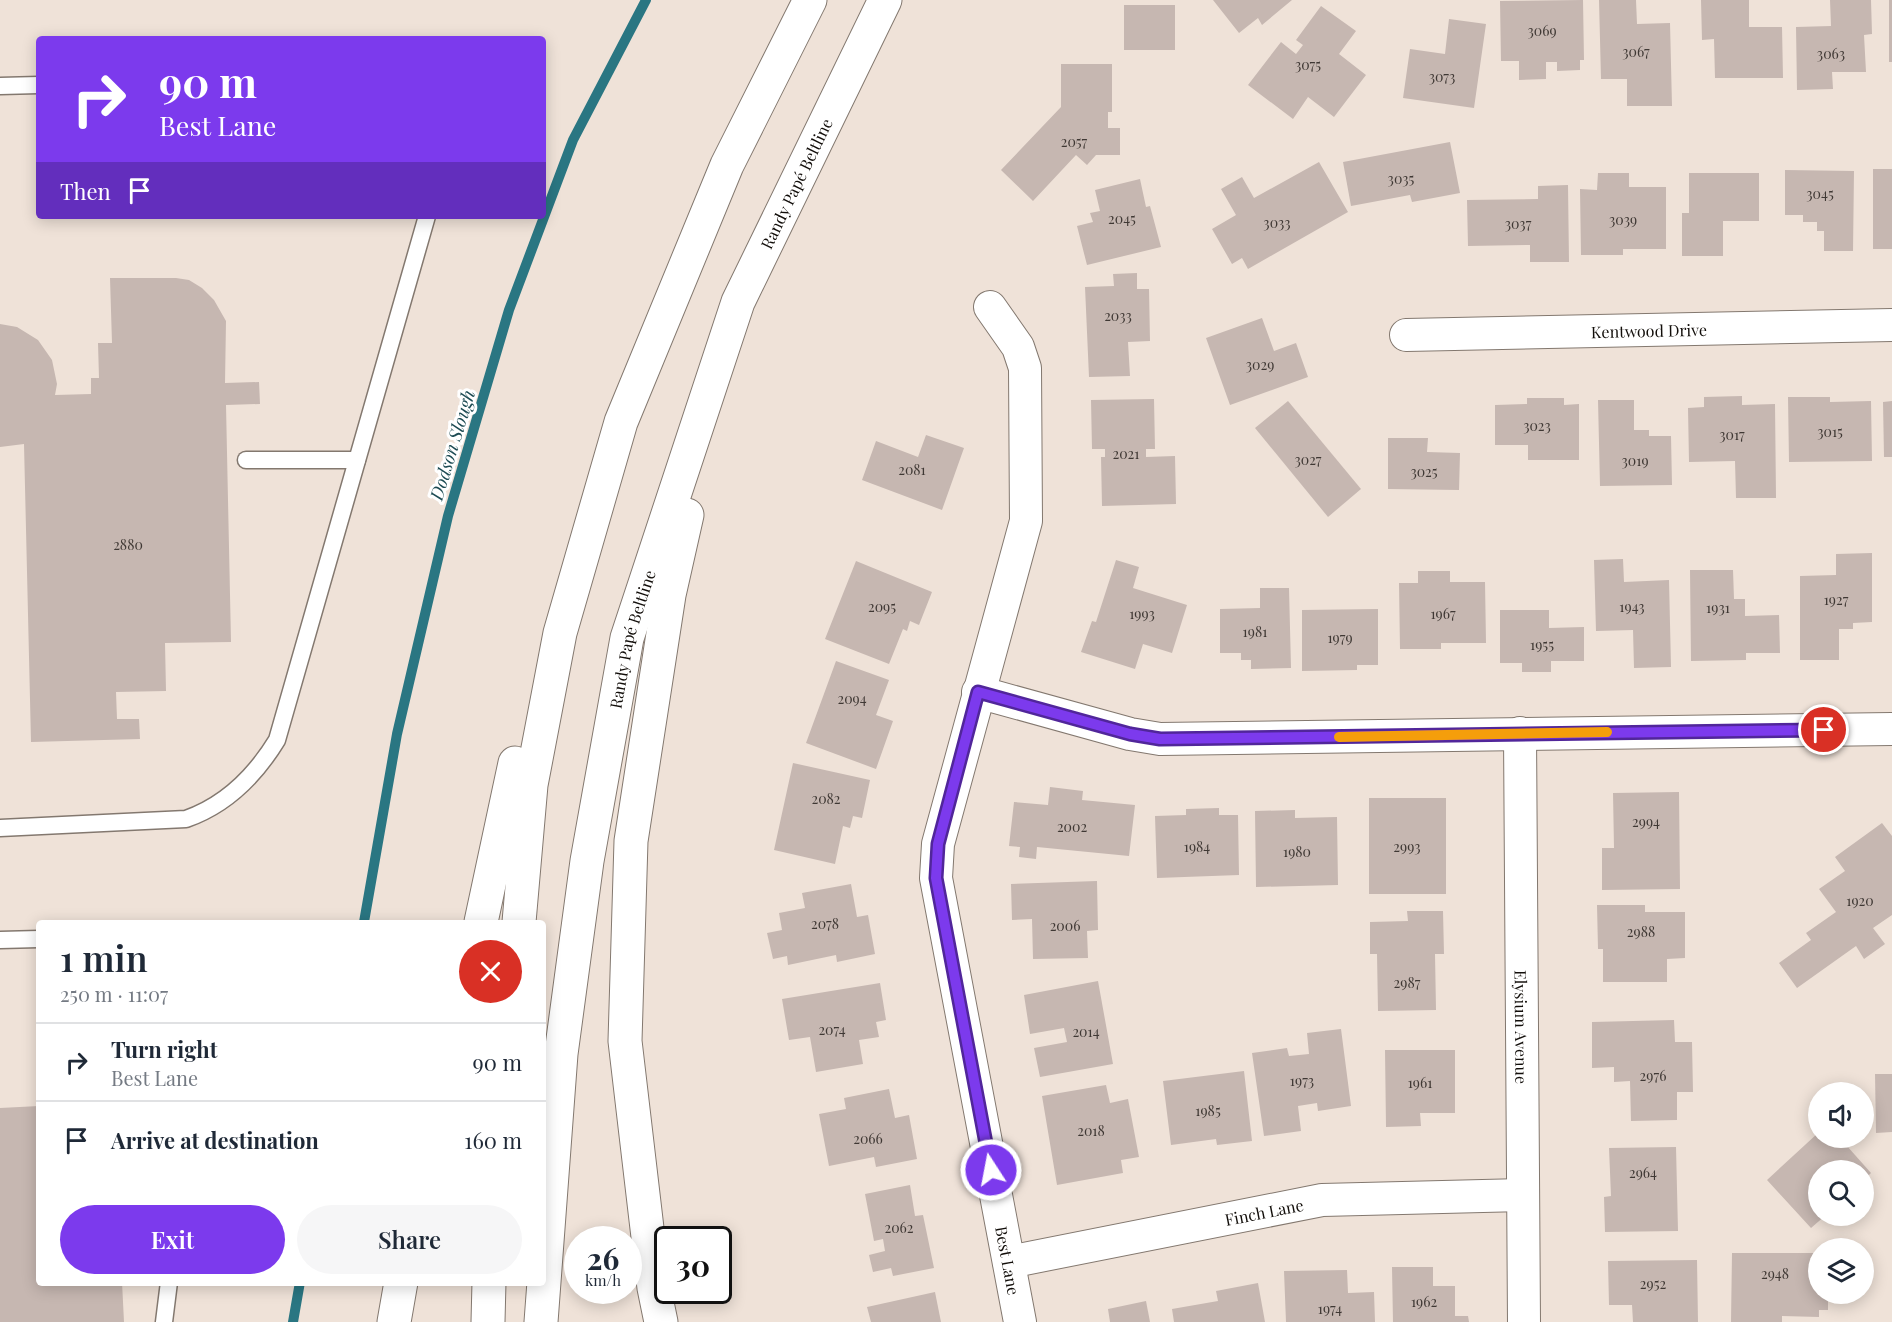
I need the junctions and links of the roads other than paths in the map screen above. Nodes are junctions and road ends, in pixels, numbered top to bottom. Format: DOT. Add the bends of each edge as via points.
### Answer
graph roads {
  1 [pos="810,0"];
  2 [pos="885,0"];
  3 [pos="36,85"];
  4 [pos="0,86"];
  5 [pos="426,219"];
  6 [pos="738,302"];
  7 [pos="990,307"];
  8 [pos="1892,325"];
  9 [pos="1406,335"];
  10 [pos="357,459"];
  11 [pos="246,460"];
  12 [pos="560,633"];
  13 [pos="978,692"];
  14 [pos="1892,729"];
  15 [pos="1520,733"];
  16 [pos="0,828"];
  17 [pos="481,920"];
  18 [pos="519,920"];
  19 [pos="36,939"];
  20 [pos="0,940"];
  21 [pos="1523,1195"];
  22 [pos="546,1255"];
  23 [pos="1009,1262"];
  24 [pos="168,1286"];
  25 [pos="400,1286"];
  26 [pos="489,1286"];
  27 [pos="544,1286"];
  28 [pos="164,1322"];
  29 [pos="394,1322"];
  30 [pos="488,1322"];
  31 [pos="541,1322"];
  32 [pos="661,1322"];
  33 [pos="1020,1322"];
  34 [pos="1524,1322"];
  1 -- 12 [label="highway" via="727,165 621,422"];
  2 -- 6 [label="highway, Randy Papé Beltline"];
  3 -- 4 [label="lane"];
  5 -- 10 [label="lane"];
  6 -- 22 [label="highway, Randy Papé Beltline" via="627,638 587,861 561,1054"];
  6 -- 32 [label="highway" via="669,594 631,841 625,1041"];
  7 -- 13 [label="street, Best Lane" via="1018,347 1025,368 1027,506 1023,535"];
  8 -- 9 [label="street, Kentwood Drive"];
  10 -- 11 [label="lane"];
  10 -- 16 [label="lane" via="277,740 244,783 206,812 186,819"];
  12 -- 17 [label="highway" via="515,762"];
  12 -- 18 [label="highway" via="531,785"];
  13 -- 15 [label="street" via="1160,739"];
  13 -- 23 [label="street, Best Lane" via="938,844 936,878"];
  14 -- 15 [label="street"];
  15 -- 21 [label="street, Elysium Avenue"];
  19 -- 20 [label="lane"];
  21 -- 23 [label="street, Finch Lane" via="1322,1200"];
  21 -- 34 [label="street, Elysium Avenue"];
  23 -- 33 [label="street, Best Lane"];
  24 -- 28 [label="lane"];
  25 -- 29 [label="highway"];
  26 -- 30 [label="highway"];
  27 -- 31 [label="highway, Randy Papé Beltline"];
}
